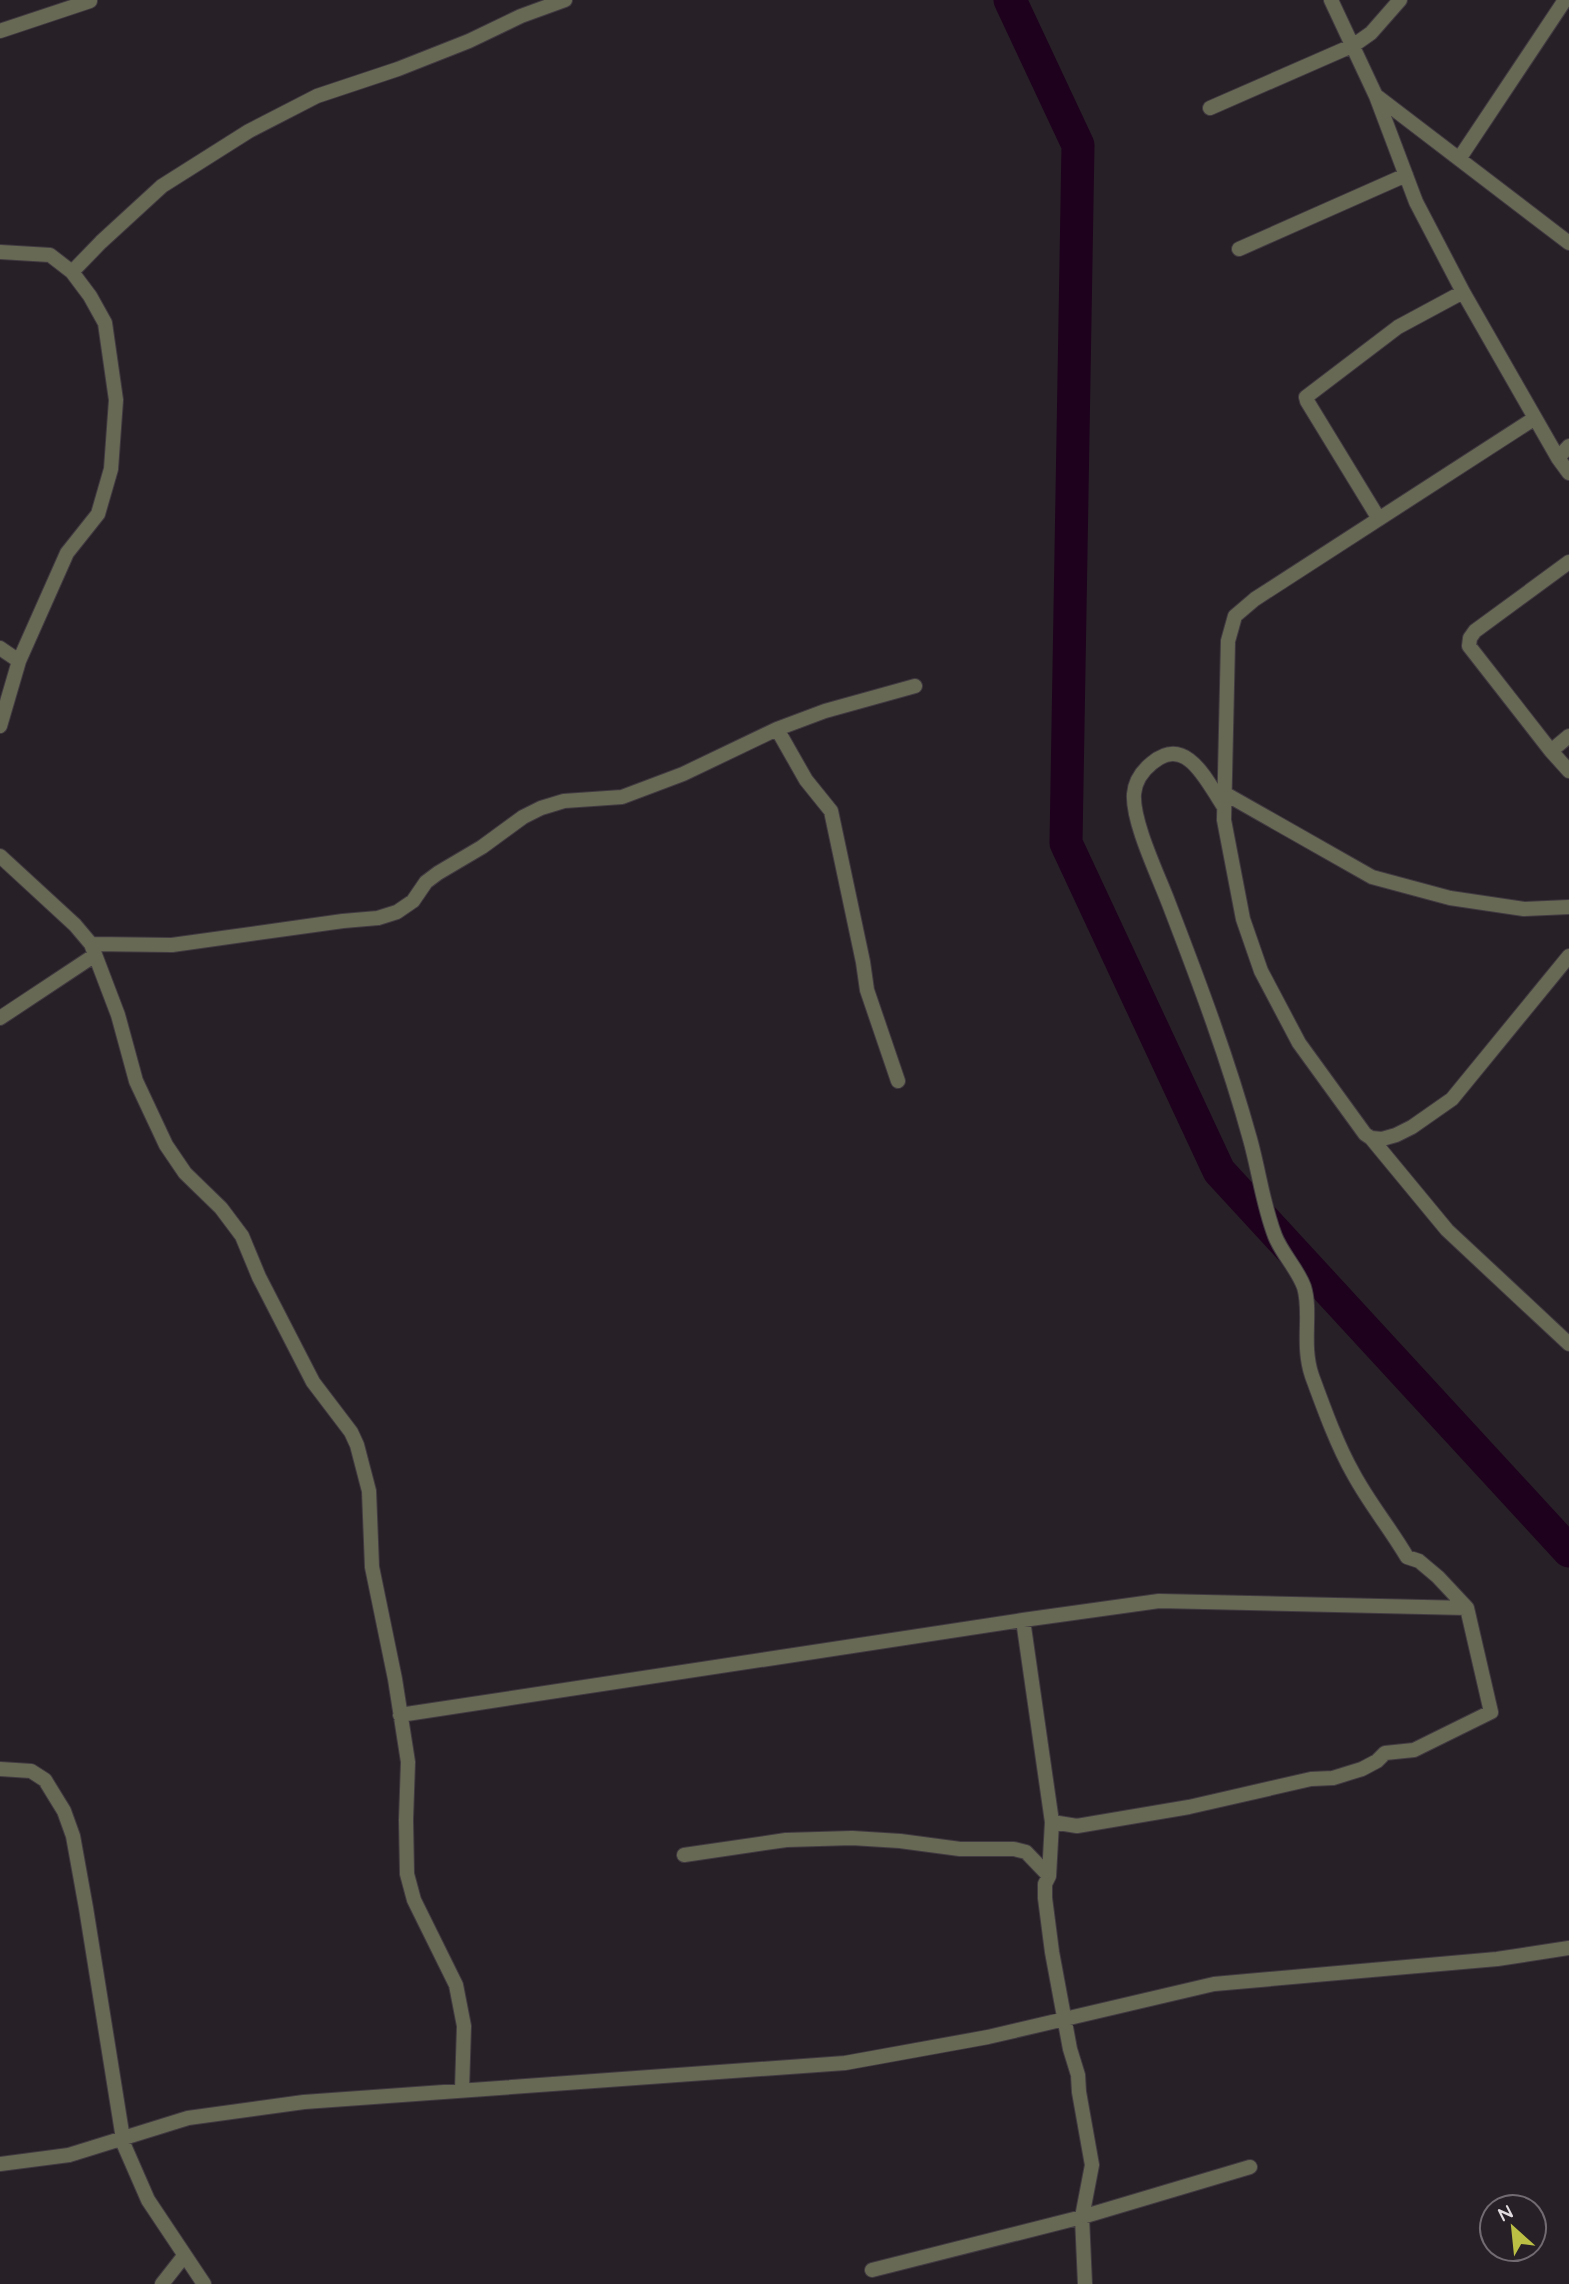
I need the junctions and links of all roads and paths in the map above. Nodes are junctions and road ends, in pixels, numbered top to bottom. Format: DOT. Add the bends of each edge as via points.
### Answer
graph roads {
  1 [pos="565,0"];
  2 [pos="1331,0"];
  3 [pos="1400,0"];
  4 [pos="1565,0"];
  5 [pos="90,1"];
  6 [pos="0,30"];
  7 [pos="1354,46"];
  8 [pos="1376,96"];
  9 [pos="1210,107"];
  10 [pos="1459,159"];
  11 [pos="1406,175"];
  12 [pos="1568,240"];
  13 [pos="1238,249"];
  14 [pos="0,252"];
  15 [pos="72,272"];
  16 [pos="1463,292"];
  17 [pos="1535,418"];
  18 [pos="1569,446"];
  19 [pos="1558,458"];
  20 [pos="1569,473"];
  21 [pos="1379,519"];
  22 [pos="1569,562"];
  23 [pos="0,648"];
  24 [pos="19,661"];
  25 [pos="915,686"];
  26 [pos="0,726"];
  27 [pos="776,729"];
  28 [pos="1569,736"];
  29 [pos="1551,751"];
  30 [pos="1569,771"];
  31 [pos="1224,800"];
  32 [pos="0,856"];
  33 [pos="1569,906"];
  34 [pos="93,950"];
  35 [pos="1569,956"];
  36 [pos="0,1018"];
  37 [pos="898,1081"];
  38 [pos="1371,1138"];
  39 [pos="1569,1344"];
  40 [pos="1467,1608"];
  41 [pos="1023,1619"];
  42 [pos="400,1715"];
  43 [pos="0,1769"];
  44 [pos="1052,1822"];
  45 [pos="684,1855"];
  46 [pos="1049,1876"];
  47 [pos="1569,1948"];
  48 [pos="1065,2019"];
  49 [pos="462,2090"];
  50 [pos="122,2138"];
  51 [pos="0,2164"];
  52 [pos="1250,2167"];
  53 [pos="1082,2217"];
  54 [pos="184,2256"];
  55 [pos="872,2270"];
  56 [pos="163,2284"];
  57 [pos="204,2284"];
  58 [pos="1085,2284"];
  1 -- 15 [label="street" via="398,69 317,96 249,131 162,186"];
  2 -- 7 [label="street"];
  3 -- 7 [label="street"];
  4 -- 10 [label="street"];
  5 -- 6 [label="street"];
  7 -- 8 [label="street"];
  7 -- 9 [label="street"];
  8 -- 10 [label="street"];
  8 -- 11 [label="street"];
  10 -- 12 [label="street"];
  11 -- 13 [label="street"];
  11 -- 16 [label="street"];
  14 -- 15 [label="street" via="50,255"];
  15 -- 24 [label="street" via="100,314 109,337 116,400 110,469 98,514 67,553"];
  16 -- 17 [label="street"];
  16 -- 21 [label="street" via="1398,327 1306,397"];
  17 -- 19 [label="street"];
  17 -- 21 [label="street"];
  18 -- 19 [label="street"];
  19 -- 20 [label="street"];
  21 -- 31 [label="street" via="1235,616 1228,641"];
  22 -- 29 [label="street" via="1475,631 1469,646"];
  23 -- 24 [label="street"];
  24 -- 26 [label="street"];
  25 -- 27 [label="street"];
  27 -- 34 [label="street" via="683,774 622,797 541,808 438,873 397,912 172,945"];
  27 -- 37 [label="street" via="831,811 867,990"];
  28 -- 29 [label="street"];
  29 -- 30 [label="street"];
  31 -- 33 [label="street" via="1372,877 1462,900 1524,909"];
  31 -- 38 [label="street" via="1243,919 1261,971 1299,1043"];
  31 -- 40 [label="street" via="1184,755 1167,755 1142,773 1133,802 1203,992 1250,1139 1275,1237 1304,1288 1311,1373 1351,1471 1407,1558 1419,1561"];
  32 -- 34 [label="street" via="75,925"];
  34 -- 36 [label="street"];
  34 -- 42 [label="street" via="118,1016 135,1081 166,1145 242,1236 313,1382 357,1445 369,1491 372,1567"];
  35 -- 38 [label="street" via="1452,1099 1396,1135"];
  38 -- 39 [label="street" via="1447,1230"];
  40 -- 41 [label="street" via="1159,1601"];
  40 -- 44 [label="street" via="1491,1712 1414,1750 1384,1754 1362,1769 1333,1778 1077,1826"];
  41 -- 42 [label="street"];
  41 -- 44 [label="street"];
  42 -- 49 [label="street" via="408,1762 407,1874 414,1900 456,1985 464,2026"];
  43 -- 50 [label="street" via="31,1771 45,1780 73,1836"];
  44 -- 46 [label="street"];
  45 -- 46 [label="street" via="786,1840 852,1838 960,1849 1014,1849 1026,1852"];
  46 -- 48 [label="street" via="1045,1898"];
  47 -- 48 [label="street" via="1497,1959 1214,1984"];
  48 -- 49 [label="street" via="845,2063"];
  48 -- 53 [label="street" via="1092,2165"];
  49 -- 50 [label="street" via="278,2105 188,2118"];
  50 -- 51 [label="street" via="69,2155"];
  50 -- 54 [label="street" via="148,2200"];
  52 -- 53 [label="street"];
  53 -- 55 [label="street"];
  53 -- 58 [label="street"];
  54 -- 56 [label="street"];
  54 -- 57 [label="street"];
}
